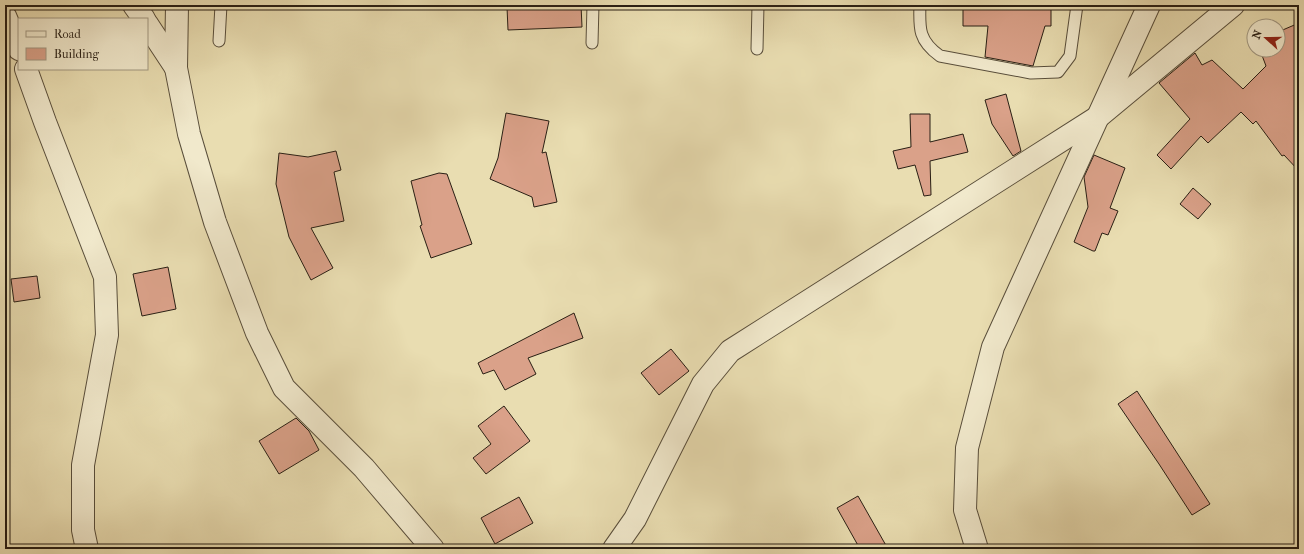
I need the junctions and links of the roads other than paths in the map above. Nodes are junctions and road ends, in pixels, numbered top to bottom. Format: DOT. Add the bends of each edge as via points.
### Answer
graph roads {
  1 [pos="134,5"];
  2 [pos="177,5"];
  3 [pos="220,5"];
  4 [pos="593,5"];
  5 [pos="758,5"];
  6 [pos="920,5"];
  7 [pos="1077,5"];
  8 [pos="1149,5"];
  9 [pos="1233,5"];
  10 [pos="5,16"];
  11 [pos="143,18"];
  12 [pos="148,26"];
  13 [pos="219,41"];
  14 [pos="592,43"];
  15 [pos="18,47"];
  16 [pos="756,48"];
  17 [pos="176,68"];
  18 [pos="26,70"];
  19 [pos="1098,117"];
  20 [pos="87,549"];
  21 [pos="431,549"];
  22 [pos="614,549"];
  23 [pos="978,549"];
  1 -- 11 [label="street"];
  2 -- 17 [label="street"];
  3 -- 13 [label="lane"];
  4 -- 14 [label="lane"];
  5 -- 16 [label="lane"];
  6 -- 7 [label="lane" via="919,27 925,41 940,56 1031,73 1058,72 1070,56"];
  8 -- 19 [label="street"];
  9 -- 19 [label="street"];
  10 -- 15 [label="street"];
  12 -- 17 [label="street"];
  17 -- 21 [label="street" via="189,134 215,222 257,334 284,388 364,468"];
  18 -- 20 [label="street" via="105,277 107,335 82,465 83,530"];
  19 -- 22 [label="street" via="730,351 703,384 635,519"];
  19 -- 23 [label="street" via="993,347 967,448 965,510"];
}
